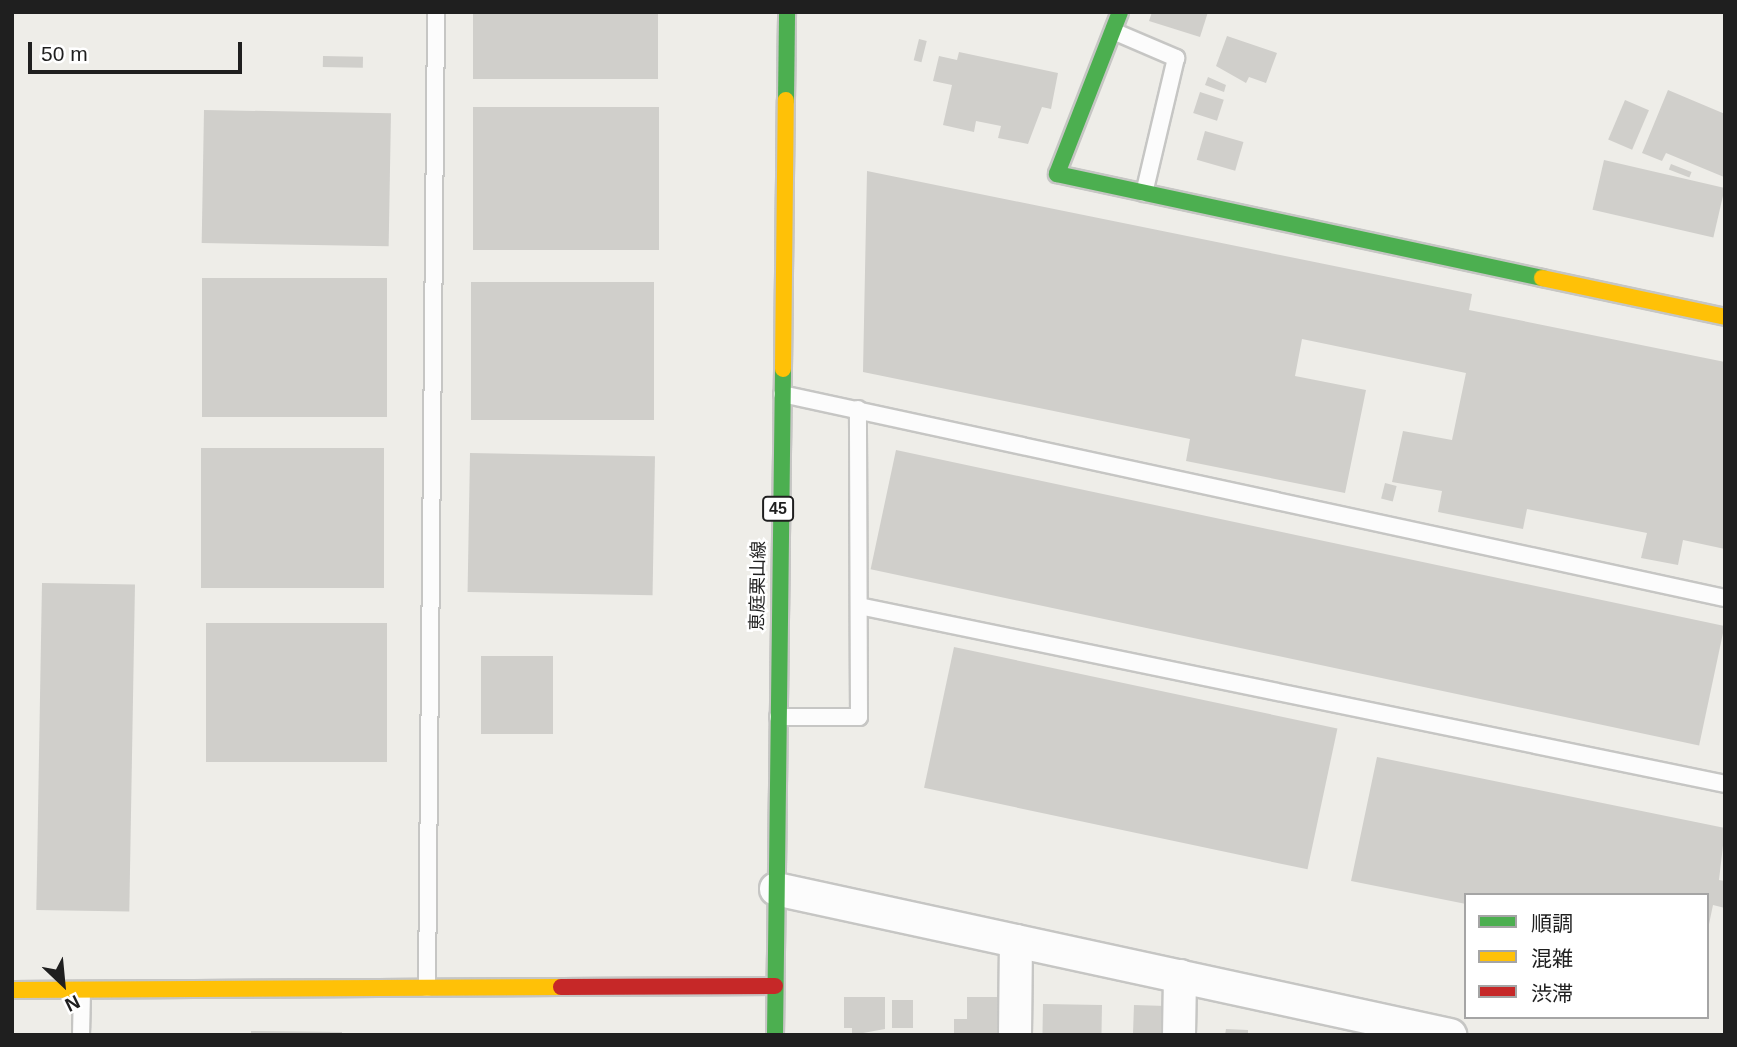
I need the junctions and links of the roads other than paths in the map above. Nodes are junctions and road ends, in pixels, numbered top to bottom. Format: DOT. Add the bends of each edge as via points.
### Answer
graph roads {
  1 [pos="436,12"];
  2 [pos="786,12"];
  3 [pos="1120,12"];
  4 [pos="1113,31"];
  5 [pos="1144,193"];
  6 [pos="1725,317"];
  7 [pos="780,394"];
  8 [pos="858,409"];
  9 [pos="1725,598"];
  10 [pos="859,606"];
  11 [pos="776,717"];
  12 [pos="1725,784"];
  13 [pos="776,889"];
  14 [pos="1016,941"];
  15 [pos="1180,976"];
  16 [pos="775,986"];
  17 [pos="428,988"];
  18 [pos="12,990"];
  19 [pos="82,990"];
  20 [pos="1341,1024"];
  21 [pos="81,1035"];
  22 [pos="775,1035"];
  23 [pos="1015,1035"];
  24 [pos="1180,1035"];
  25 [pos="1450,1035"];
  1 -- 17 [label="lane"];
  2 -- 7 [label="street, 恵庭栗山線 / 45"];
  3 -- 4 [label="street"];
  4 -- 5 [label="lane" via="1175,58"];
  4 -- 5 [label="street" via="1058,174"];
  5 -- 6 [label="street"];
  7 -- 8 [label="lane"];
  7 -- 11 [label="street, 恵庭栗山線 / 45"];
  8 -- 9 [label="lane"];
  8 -- 10 [label="lane"];
  10 -- 11 [label="lane" via="859,718"];
  10 -- 12 [label="lane"];
  11 -- 13 [label="street, 恵庭栗山線 / 45"];
  13 -- 14 [label="street"];
  13 -- 16 [label="street, 恵庭栗山線 / 45"];
  14 -- 15 [label="street"];
  14 -- 23 [label="street"];
  15 -- 20 [label="street"];
  15 -- 24 [label="street"];
  16 -- 17 [label="street"];
  16 -- 22 [label="street, 恵庭栗山線 / 45"];
  17 -- 19 [label="street"];
  18 -- 19 [label="street"];
  19 -- 21 [label="lane"];
  20 -- 25 [label="street"];
}
